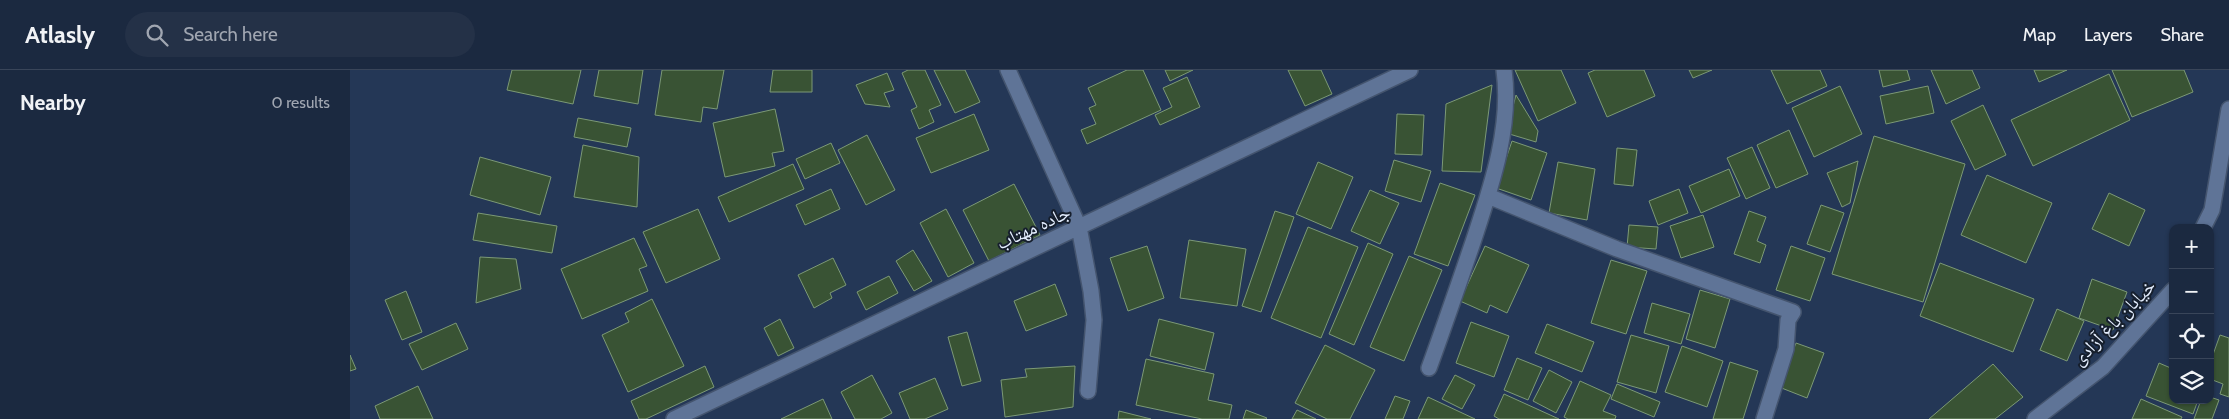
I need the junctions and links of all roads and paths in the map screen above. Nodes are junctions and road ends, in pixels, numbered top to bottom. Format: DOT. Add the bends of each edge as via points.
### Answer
graph roads {
  1 [pos="1008,70"];
  2 [pos="1410,70"];
  3 [pos="1504,70"];
  4 [pos="2229,109"];
  5 [pos="1488,196"];
  6 [pos="2205,224"];
  7 [pos="1079,227"];
  8 [pos="2169,294"];
  9 [pos="1429,368"];
  10 [pos="1088,391"];
  11 [pos="674,419"];
  12 [pos="1764,419"];
  13 [pos="2035,419"];
  1 -- 7 [label="street"];
  2 -- 7 [label="street, جاده مهتاب"];
  3 -- 5 [label="street" via="1505,122"];
  4 -- 6 [label="street" via="2212,210"];
  5 -- 9 [label="street"];
  5 -- 12 [label="street" via="1616,249 1792,312 1788,320 1786,349"];
  7 -- 10 [label="street" via="1094,320"];
  7 -- 11 [label="street, جاده مهتاب"];
  8 -- 13 [label="street, خیابان باغ آزادی" via="2103,367"];
}
